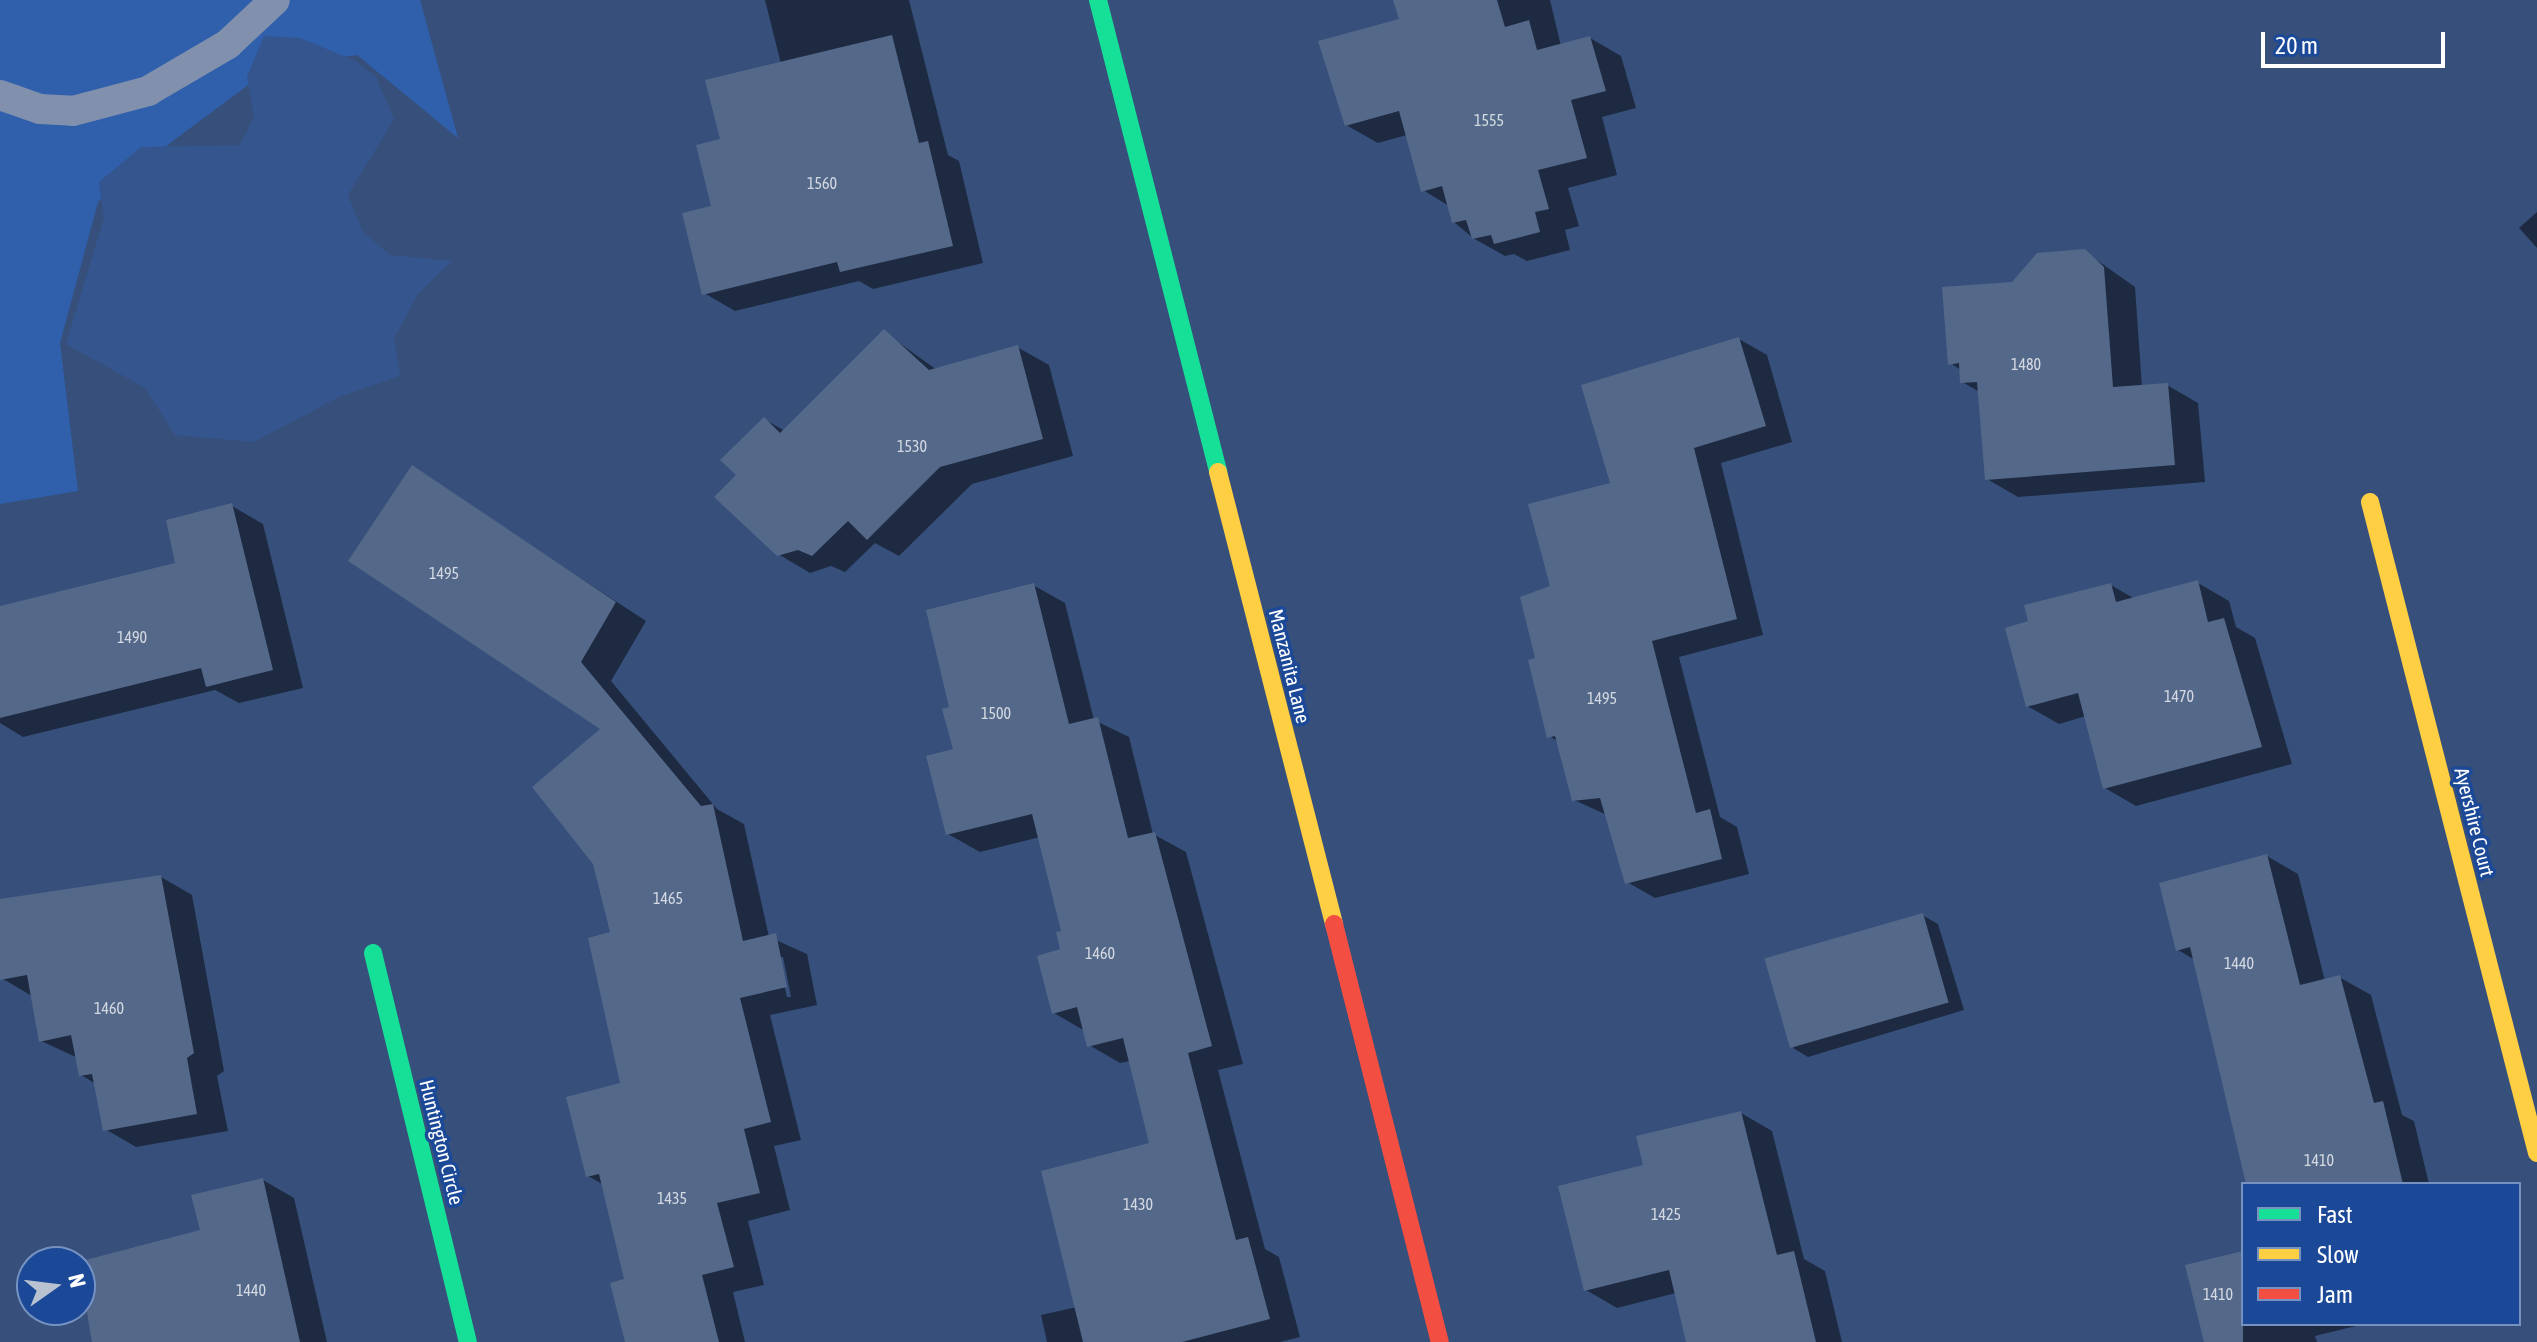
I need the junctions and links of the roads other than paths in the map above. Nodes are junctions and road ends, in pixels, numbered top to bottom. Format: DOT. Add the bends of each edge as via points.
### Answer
graph roads {
  1 [pos="275,0"];
  2 [pos="1098,0"];
  3 [pos="0,95"];
  4 [pos="2370,502"];
  5 [pos="373,953"];
  6 [pos="2537,1153"];
  7 [pos="468,1342"];
  8 [pos="1440,1342"];
  1 -- 3 [label="lane" via="228,44 148,91 73,111 40,109"];
  2 -- 8 [label="street, Manzanita Lane"];
  4 -- 6 [label="street, Ayershire Court"];
  5 -- 7 [label="street, Huntington Circle"];
}
